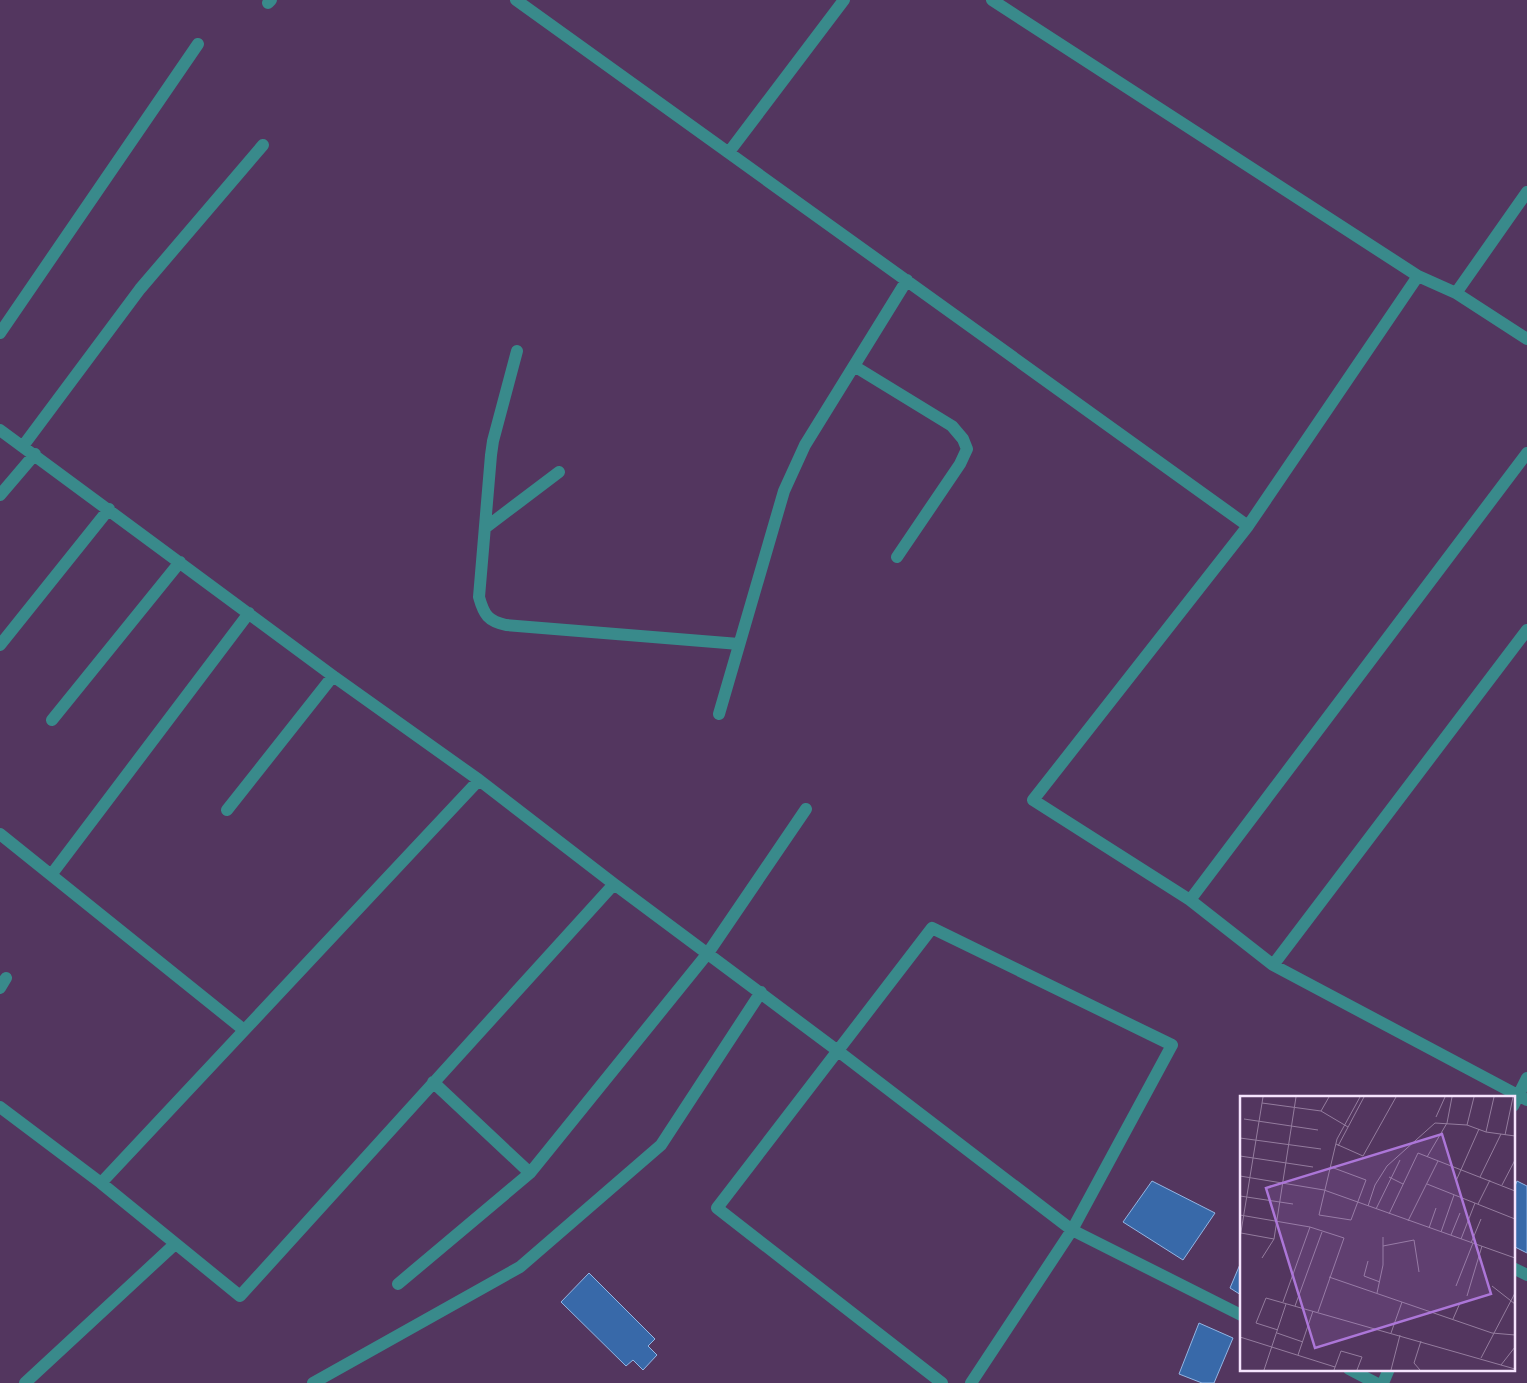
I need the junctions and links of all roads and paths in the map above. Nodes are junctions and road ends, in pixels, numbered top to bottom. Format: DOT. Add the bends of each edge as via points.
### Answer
graph roads {
  1 [pos="516,0"];
  2 [pos="844,0"];
  3 [pos="992,0"];
  4 [pos="198,44"];
  5 [pos="263,145"];
  6 [pos="729,152"];
  7 [pos="1527,192"];
  8 [pos="1418,276"];
  9 [pos="907,280"];
  10 [pos="1456,293"];
  11 [pos="0,333"];
  12 [pos="1527,339"];
  13 [pos="517,351"];
  14 [pos="854,366"];
  15 [pos="0,430"];
  16 [pos="23,446"];
  17 [pos="1527,453"];
  18 [pos="35,454"];
  19 [pos="558,472"];
  20 [pos="0,495"];
  21 [pos="109,509"];
  22 [pos="1248,526"];
  23 [pos="485,528"];
  24 [pos="897,557"];
  25 [pos="180,562"];
  26 [pos="249,614"];
  27 [pos="1527,630"];
  28 [pos="739,644"];
  29 [pos="0,645"];
  30 [pos="333,676"];
  31 [pos="719,714"];
  32 [pos="52,720"];
  33 [pos="479,780"];
  34 [pos="806,809"];
  35 [pos="227,810"];
  36 [pos="0,834"];
  37 [pos="51,875"];
  38 [pos="614,884"];
  39 [pos="1190,900"];
  40 [pos="708,954"];
  41 [pos="1273,965"];
  42 [pos="761,992"];
  43 [pos="244,1030"];
  44 [pos="838,1050"];
  45 [pos="1527,1078"];
  46 [pos="434,1082"];
  47 [pos="1510,1096"];
  48 [pos="1519,1101"];
  49 [pos="0,1107"];
  50 [pos="530,1173"];
  51 [pos="101,1183"];
  52 [pos="1072,1230"];
  53 [pos="175,1244"];
  54 [pos="1514,1268"];
  55 [pos="1527,1275"];
  56 [pos="398,1284"];
  57 [pos="1240,1315"];
  58 [pos="1351,1370"];
  59 [pos="1389,1370"];
  60 [pos="25,1383"];
  61 [pos="313,1383"];
  62 [pos="942,1383"];
  63 [pos="971,1383"];
  64 [pos="1376,1383"];
  65 [pos="1383,1383"];
  1 -- 6 [label="street"];
  2 -- 6 [label="street"];
  3 -- 8 [label="street"];
  4 -- 11 [label="street"];
  5 -- 16 [label="street" via="140,290"];
  6 -- 9 [label="street"];
  7 -- 10 [label="street"];
  8 -- 10 [label="street"];
  8 -- 22 [label="street"];
  9 -- 14 [label="street"];
  9 -- 22 [label="street"];
  10 -- 12 [label="street"];
  13 -- 23 [label="street" via="493,441"];
  14 -- 24 [label="street" via="952,426 963,438 967,449"];
  14 -- 28 [label="street" via="804,445 784,491"];
  15 -- 16 [label="street"];
  16 -- 18 [label="street"];
  17 -- 39 [label="street"];
  18 -- 20 [label="street"];
  18 -- 21 [label="street"];
  19 -- 23 [label="street"];
  21 -- 25 [label="street"];
  21 -- 29 [label="street"];
  22 -- 39 [label="street" via="1033,800"];
  23 -- 28 [label="street" via="480,597 483,612 495,622"];
  25 -- 26 [label="street"];
  25 -- 32 [label="street"];
  26 -- 30 [label="street"];
  26 -- 37 [label="street"];
  27 -- 41 [label="street"];
  28 -- 31 [label="street"];
  30 -- 33 [label="street"];
  30 -- 35 [label="street"];
  33 -- 38 [label="street"];
  33 -- 43 [label="street"];
  34 -- 40 [label="street"];
  36 -- 37 [label="street"];
  37 -- 43 [label="street"];
  38 -- 40 [label="street"];
  38 -- 46 [label="street"];
  39 -- 41 [label="street"];
  40 -- 42 [label="street"];
  40 -- 50 [label="street"];
  41 -- 47 [label="street"];
  42 -- 44 [label="street"];
  42 -- 61 [label="street" via="661,1145 520,1267"];
  43 -- 51 [label="street"];
  44 -- 52 [label="street"];
  44 -- 52 [label="street" via="932,928 1172,1045"];
  44 -- 62 [label="street" via="717,1208"];
  45 -- 48 [label="street"];
  46 -- 50 [label="street"];
  46 -- 53 [label="street" via="240,1296"];
  49 -- 51 [label="street"];
  50 -- 56 [label="street"];
  51 -- 53 [label="street"];
  52 -- 57 [label="street"];
  52 -- 63 [label="street"];
  53 -- 60 [label="street"];
  54 -- 55 [label="street"];
  58 -- 64 [label="street"];
  59 -- 65 [label="street"];
}
